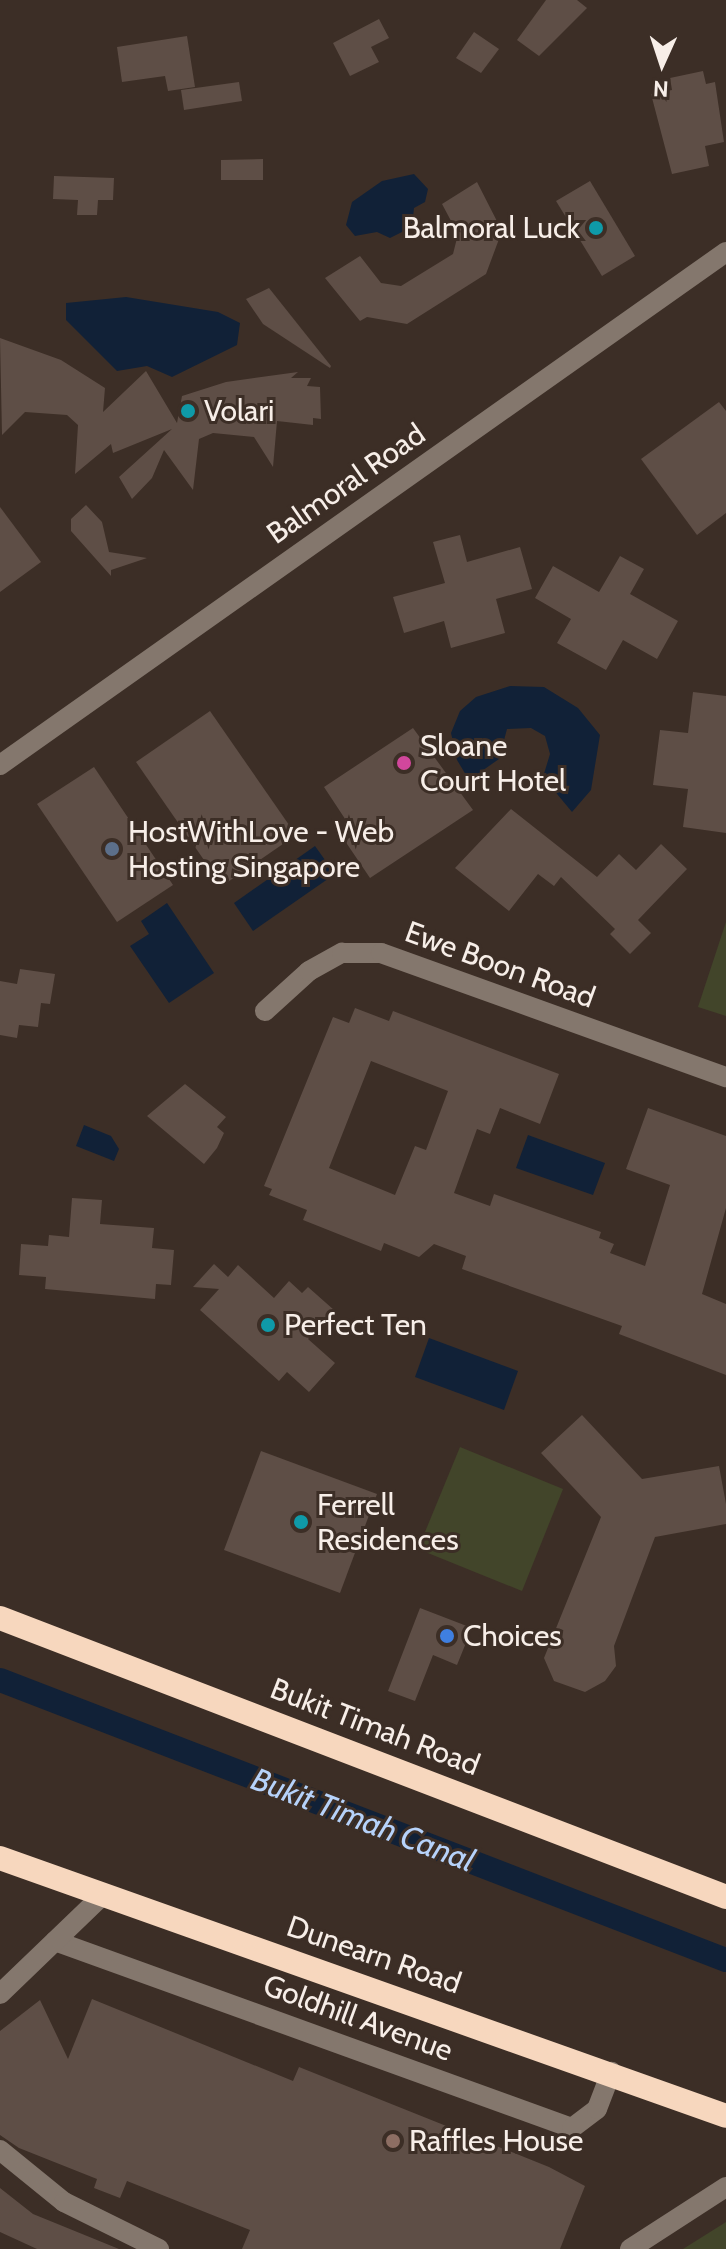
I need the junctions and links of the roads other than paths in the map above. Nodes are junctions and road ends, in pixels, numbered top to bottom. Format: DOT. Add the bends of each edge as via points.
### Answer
graph roads {
  1 [pos="726,252"];
  2 [pos="0,765"];
  3 [pos="265,1011"];
  4 [pos="726,1077"];
  5 [pos="0,1618"];
  6 [pos="0,1858"];
  7 [pos="104,1894"];
  8 [pos="726,1897"];
  9 [pos="55,1941"];
  10 [pos="0,1994"];
  11 [pos="611,2072"];
  12 [pos="726,2116"];
  13 [pos="0,2150"];
  14 [pos="726,2187"];
  15 [pos="159,2249"];
  16 [pos="630,2249"];
  1 -- 2 [label="street, Balmoral Road"];
  3 -- 4 [label="street, Ewe Boon Road" via="309,971 342,953 381,953"];
  5 -- 8 [label="highway, Bukit Timah Road"];
  6 -- 7 [label="highway, Dunearn Road"];
  7 -- 9 [label="street"];
  7 -- 11 [label="highway, Dunearn Road"];
  9 -- 10 [label="street"];
  9 -- 11 [label="street, Goldhill Avenue" via="572,2128 597,2109"];
  11 -- 12 [label="highway, Dunearn Road"];
  13 -- 15 [label="street" via="64,2202"];
  14 -- 16 [label="street"];
}
